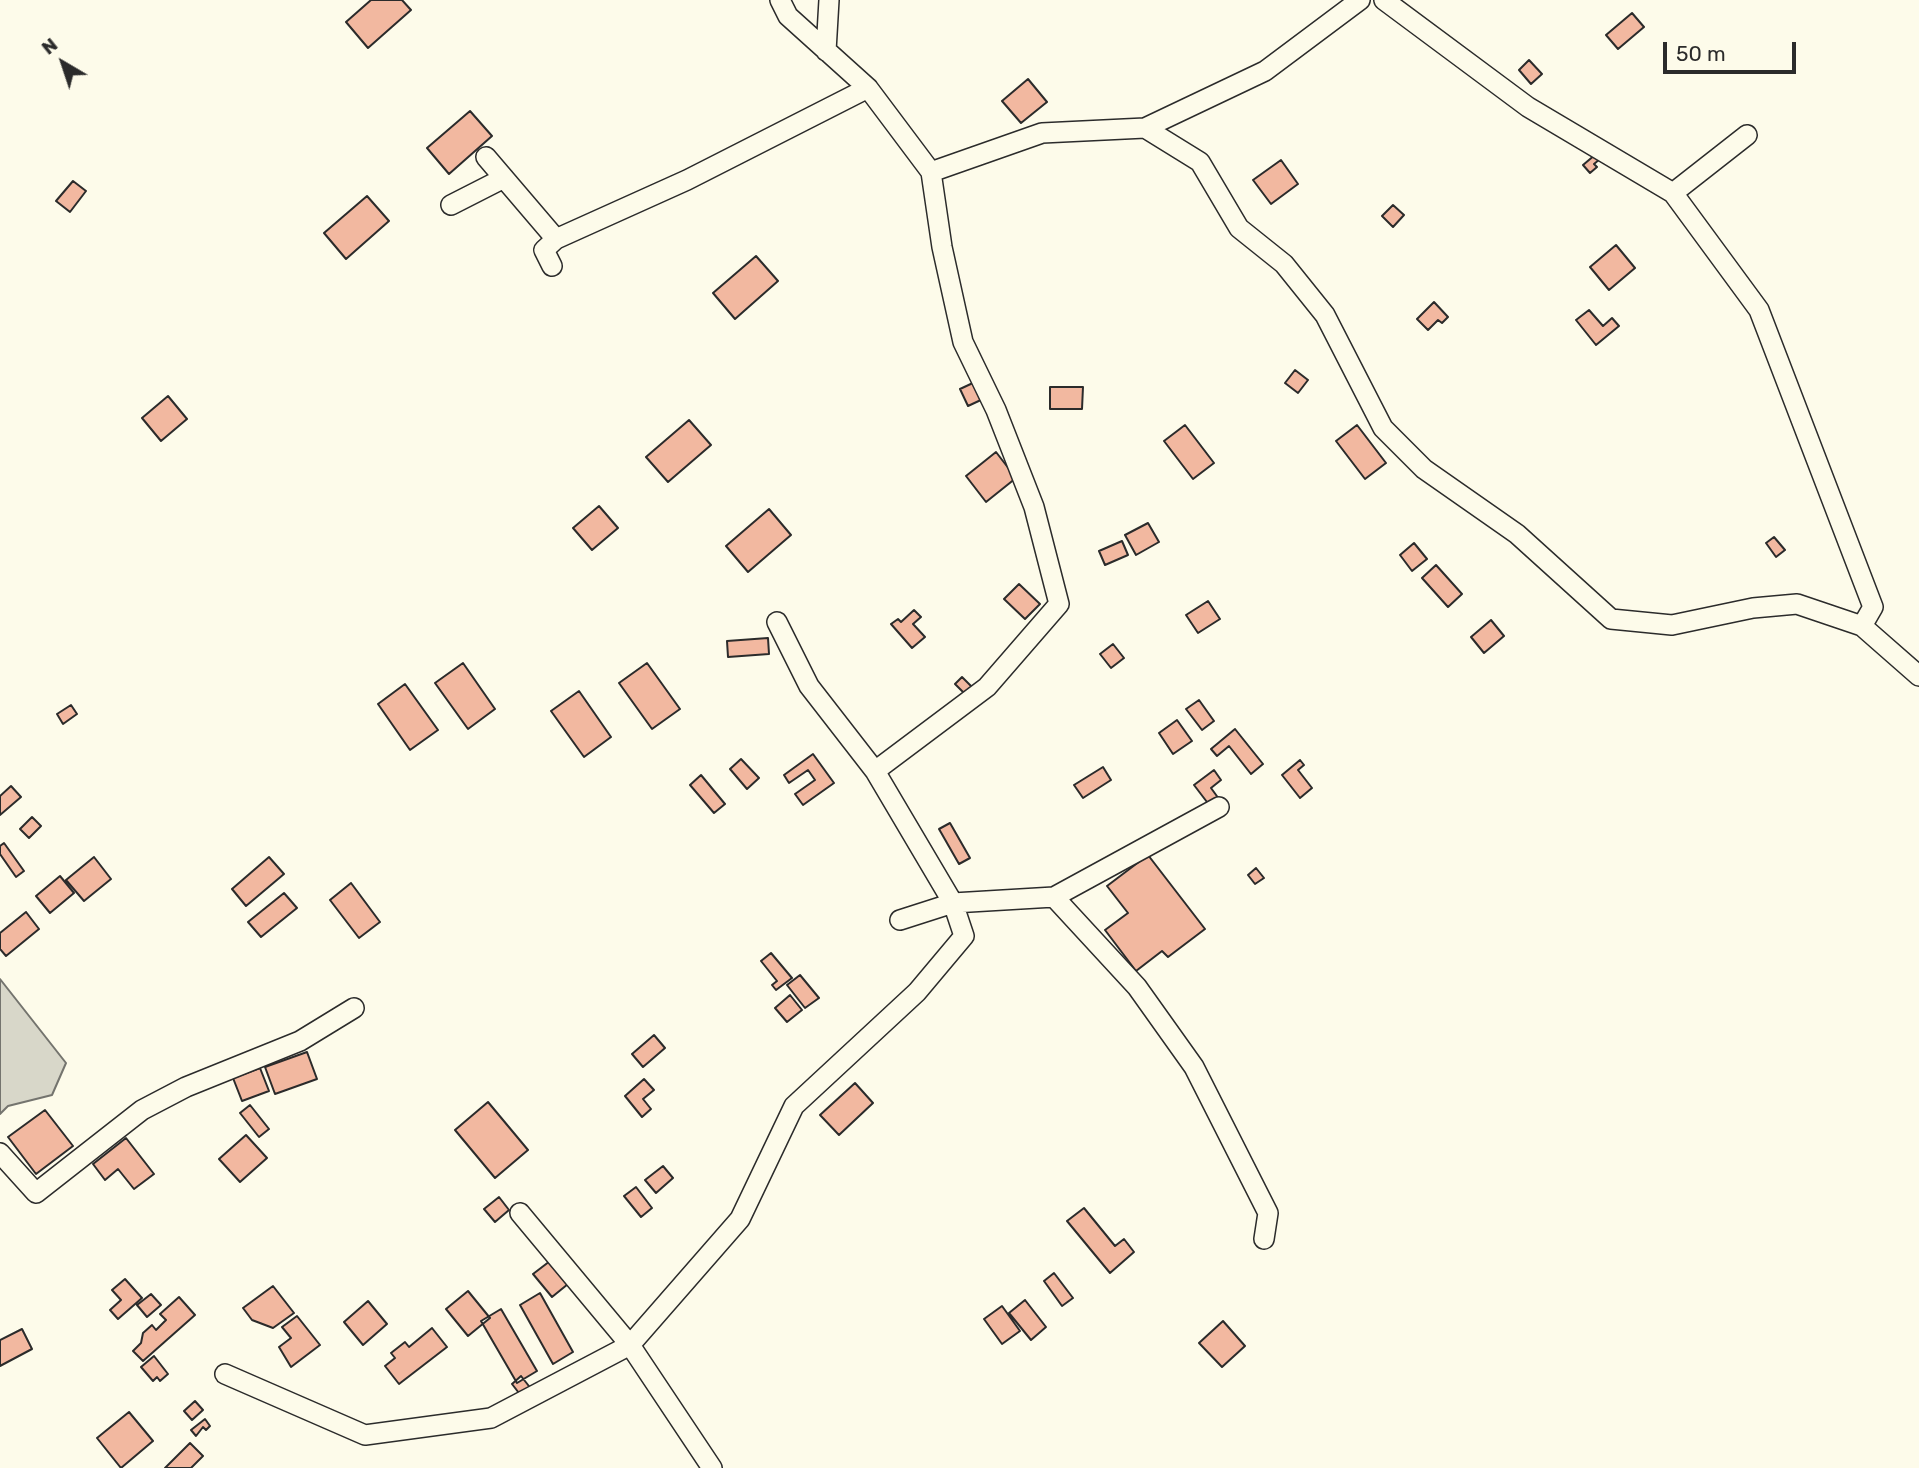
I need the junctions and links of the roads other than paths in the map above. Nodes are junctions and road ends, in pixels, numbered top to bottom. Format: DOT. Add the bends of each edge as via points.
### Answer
graph roads {
  1 [pos="780,0"];
  2 [pos="829,0"];
  3 [pos="1360,0"];
  4 [pos="1384,0"];
  5 [pos="826,51"];
  6 [pos="868,88"];
  7 [pos="1144,128"];
  8 [pos="1747,135"];
  9 [pos="485,157"];
  10 [pos="931,172"];
  11 [pos="504,178"];
  12 [pos="1673,193"];
  13 [pos="451,205"];
  14 [pos="556,239"];
  15 [pos="552,266"];
  16 [pos="778,622"];
  17 [pos="1862,626"];
  18 [pos="1919,676"];
  19 [pos="875,771"];
  20 [pos="1219,807"];
  21 [pos="1054,897"];
  22 [pos="953,903"];
  23 [pos="900,920"];
  24 [pos="354,1008"];
  25 [pos="0,1153"];
  26 [pos="520,1213"];
  27 [pos="1264,1239"];
  28 [pos="630,1345"];
  29 [pos="225,1374"];
  30 [pos="712,1468"];
  1 -- 5 [label="street" via="788,16"];
  2 -- 5 [label="street"];
  3 -- 7 [label="street" via="1265,71"];
  4 -- 12 [label="street" via="1528,107"];
  5 -- 6 [label="street"];
  6 -- 10 [label="street"];
  6 -- 14 [label="street" via="687,180"];
  7 -- 10 [label="street" via="1042,133"];
  7 -- 17 [label="street" via="1200,162 1239,228 1284,264 1325,315 1383,428 1424,468 1517,534 1611,619 1672,625 1797,604"];
  8 -- 12 [label="street"];
  9 -- 11 [label="street"];
  10 -- 19 [label="street" via="963,342 1034,507 1059,604 987,687"];
  11 -- 13 [label="street"];
  11 -- 14 [label="street"];
  12 -- 17 [label="street" via="1759,310 1873,607"];
  14 -- 15 [label="street" via="544,250"];
  16 -- 19 [label="street" via="809,686"];
  17 -- 18 [label="street"];
  19 -- 22 [label="street"];
  20 -- 21 [label="street"];
  21 -- 22 [label="street"];
  21 -- 27 [label="street" via="1137,987 1194,1067 1268,1213"];
  22 -- 23 [label="street"];
  22 -- 28 [label="street" via="964,936 917,992 794,1106 740,1219"];
  24 -- 25 [label="street" via="300,1041 142,1110 36,1193"];
  26 -- 28 [label="street"];
  28 -- 29 [label="street" via="491,1418 365,1435"];
  28 -- 30 [label="street"];
}
